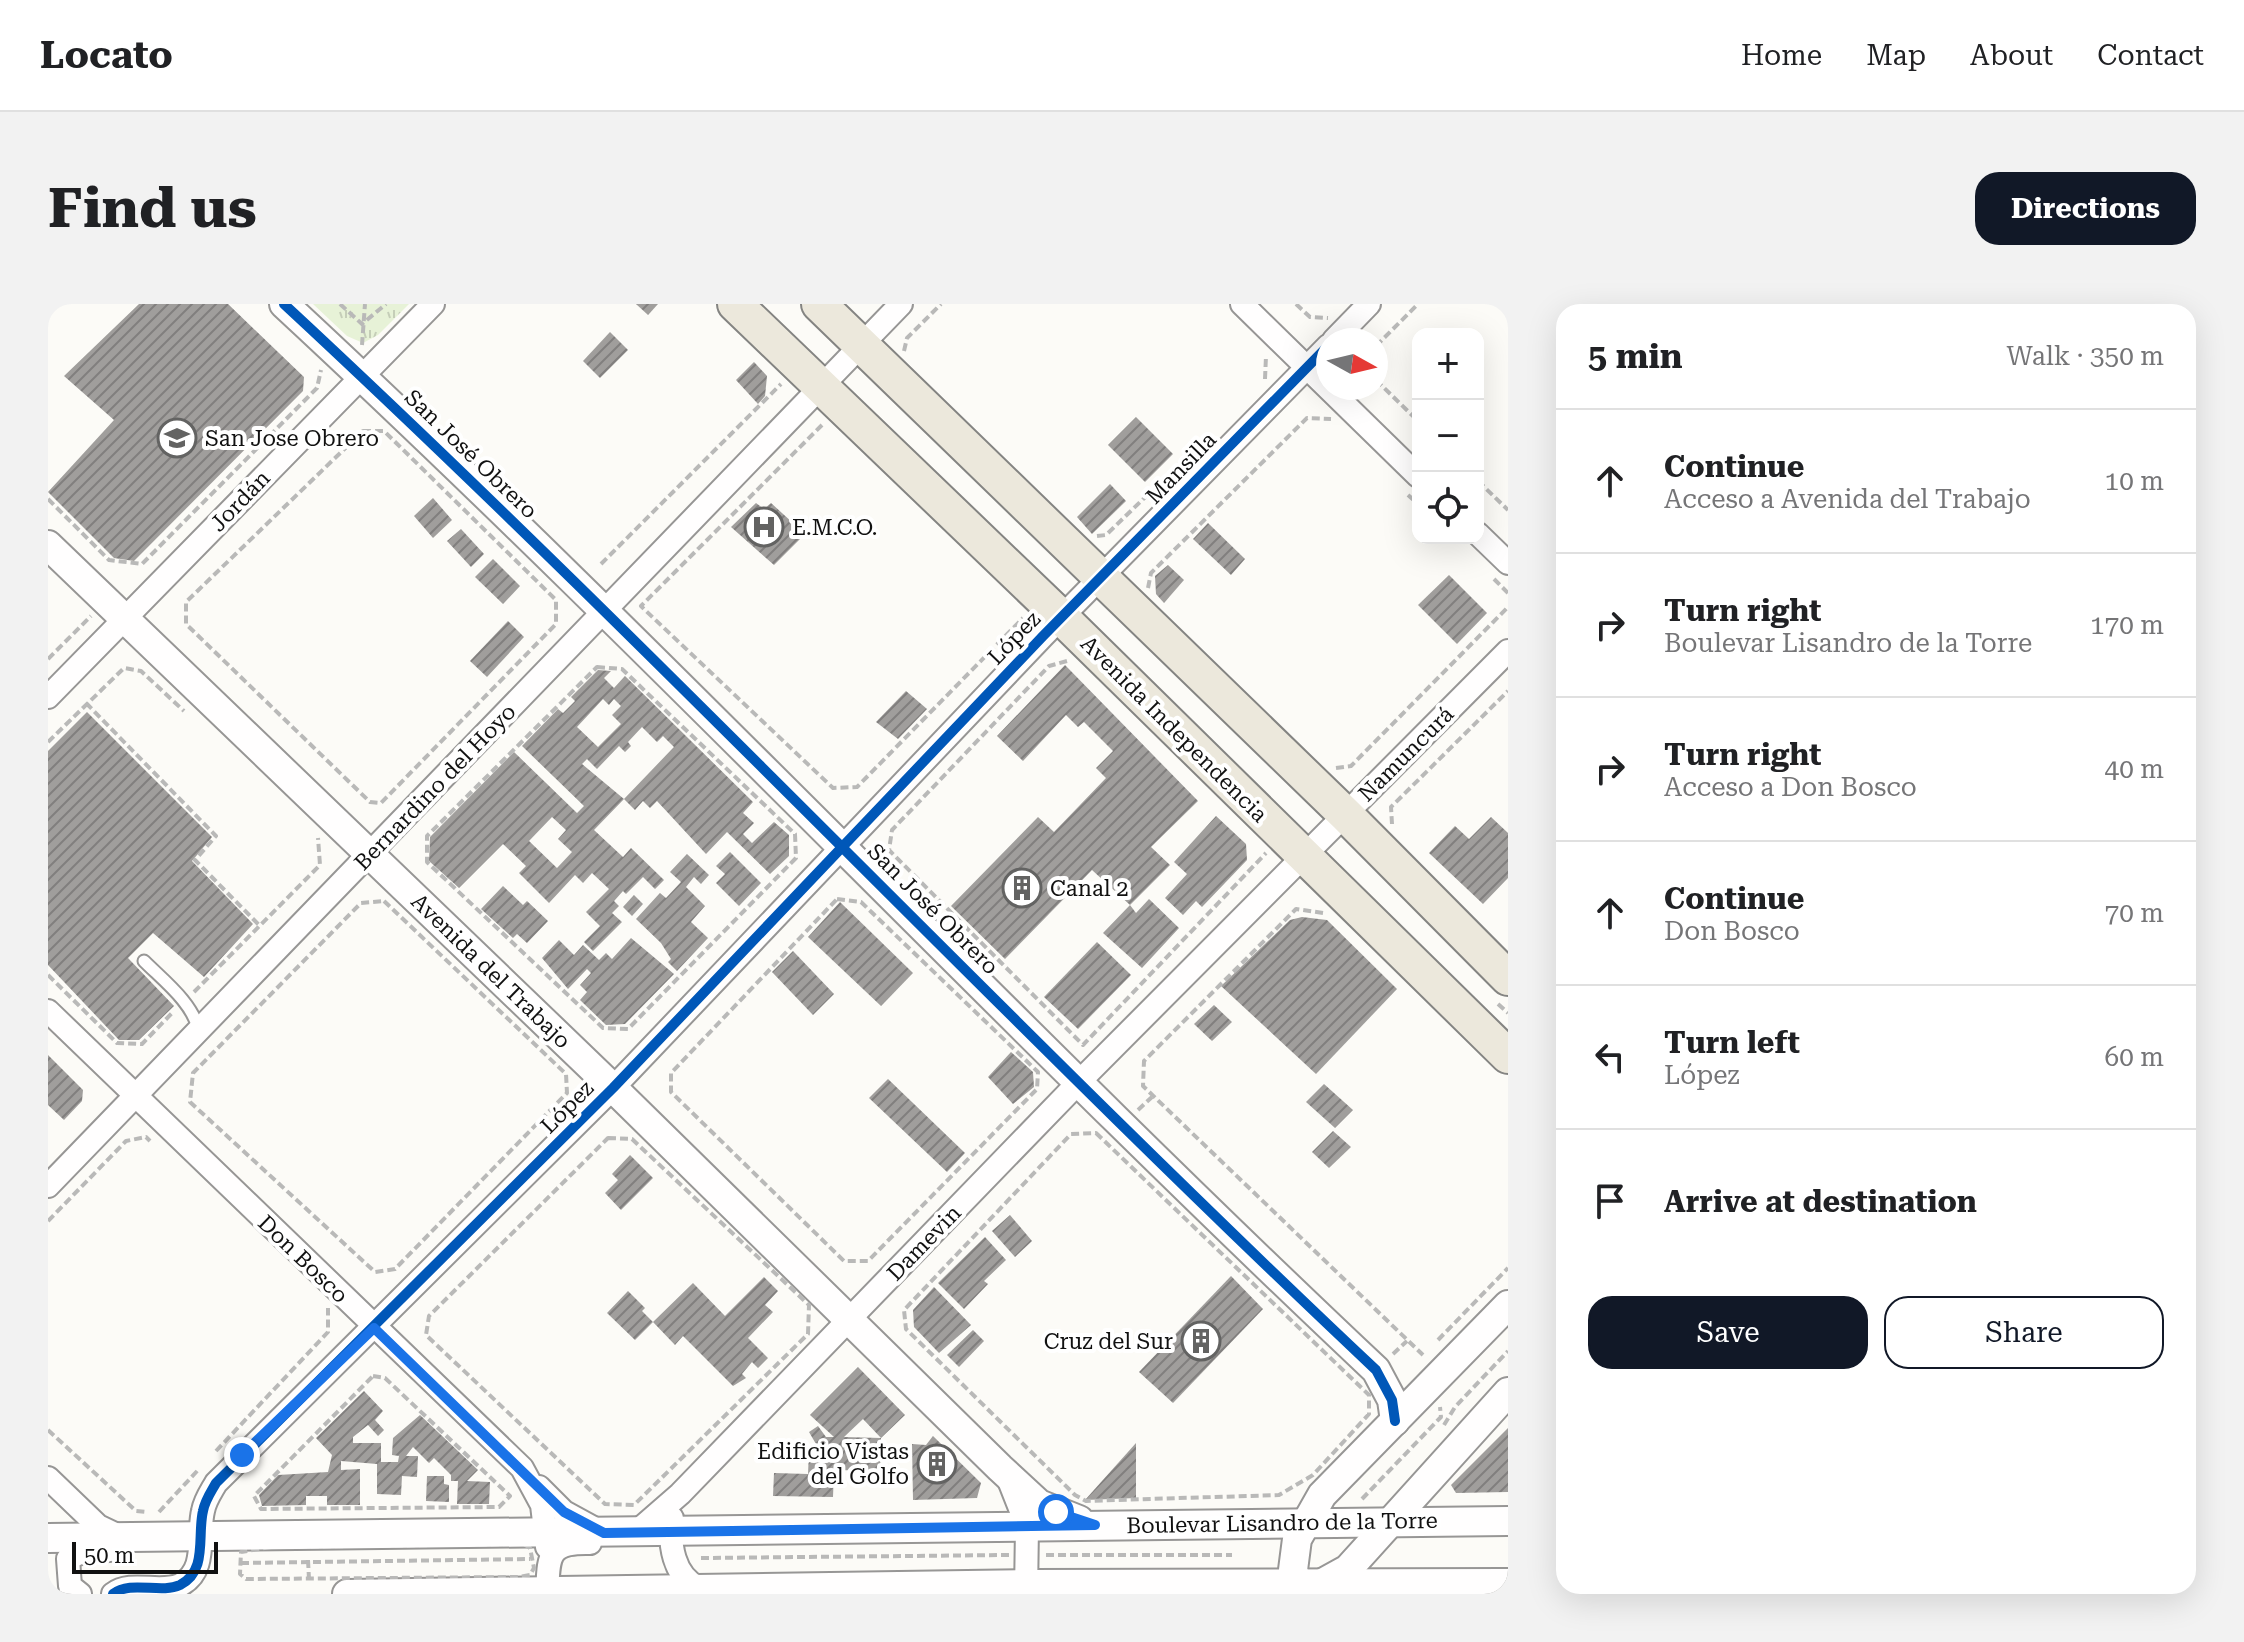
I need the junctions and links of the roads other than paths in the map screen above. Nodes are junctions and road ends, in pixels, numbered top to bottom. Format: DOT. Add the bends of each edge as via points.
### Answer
graph roads {
  1 [pos="284,304"];
  2 [pos="433,304"];
  3 [pos="735,304"];
  4 [pos="819,304"];
  5 [pos="901,304"];
  6 [pos="1242,304"];
  7 [pos="1369,304"];
  8 [pos="1346,328"];
  9 [pos="861,344"];
  10 [pos="1316,359"];
  11 [pos="1307,368"];
  12 [pos="361,375"];
  13 [pos="823,388"];
  14 [pos="1412,485"];
  15 [pos="1484,540"];
  16 [pos="48,545"];
  17 [pos="1508,563"];
  18 [pos="1100,578"];
  19 [pos="604,612"];
  20 [pos="1061,617"];
  21 [pos="124,619"];
  22 [pos="1508,651"];
  23 [pos="48,697"];
  24 [pos="1346,815"];
  25 [pos="842,847"];
  26 [pos="370,855"];
  27 [pos="1305,858"];
  28 [pos="144,961"];
  29 [pos="1508,978"];
  30 [pos="48,1011"];
  31 [pos="199,1031"];
  32 [pos="1508,1056"];
  33 [pos="1077,1084"];
  34 [pos="613,1088"];
  35 [pos="136,1097"];
  36 [pos="48,1186"];
  37 [pos="1508,1305"];
  38 [pos="848,1323"];
  39 [pos="374,1328"];
  40 [pos="1508,1392"];
  41 [pos="1395,1421"];
  42 [pos="522,1468"];
  43 [pos="1000,1468"];
  44 [pos="48,1478"];
  45 [pos="680,1494"];
  46 [pos="1322,1495"];
  47 [pos="1377,1513"];
  48 [pos="1508,1521"];
  49 [pos="1303,1524"];
  50 [pos="1095,1525"];
  51 [pos="1253,1525"];
  52 [pos="671,1531"];
  53 [pos="637,1532"];
  54 [pos="604,1533"];
  55 [pos="120,1537"];
  56 [pos="48,1538"];
  57 [pos="187,1541"];
  58 [pos="1025,1565"];
  59 [pos="545,1569"];
  60 [pos="706,1578"];
  61 [pos="1508,1583"];
  62 [pos="356,1586"];
  63 [pos="1301,1590"];
  64 [pos="634,1591"];
  65 [pos="80,1594"];
  66 [pos="113,1594"];
  67 [pos="199,1594"];
  1 -- 12 [label="street, San José Obrero"];
  2 -- 12 [label="street, Jordán"];
  3 -- 13 [label="main road, Avenida Independencia"];
  4 -- 9 [label="main road"];
  5 -- 9 [label="street, Bernardino del Hoyo"];
  6 -- 11 [label="street"];
  7 -- 8 [label="street"];
  9 -- 13 [label="street, Bernardino del Hoyo"];
  9 -- 18 [label="main road"];
  10 -- 11 [label="street, Mansilla"];
  11 -- 14 [label="street"];
  11 -- 18 [label="street, Mansilla"];
  12 -- 19 [label="street, San José Obrero"];
  12 -- 21 [label="street, Jordán"];
  13 -- 19 [label="street, Bernardino del Hoyo"];
  13 -- 20 [label="main road, Avenida Independencia"];
  15 -- 17 [label="street"];
  16 -- 21 [label="street, Avenida del Trabajo"];
  18 -- 20 [label="street, Mansilla"];
  18 -- 24 [label="main road"];
  19 -- 25 [label="street, San José Obrero"];
  19 -- 26 [label="street, Bernardino del Hoyo"];
  20 -- 25 [label="street, López"];
  20 -- 27 [label="main road, Avenida Independencia"];
  21 -- 23 [label="street, Jordán"];
  21 -- 26 [label="street, Avenida del Trabajo"];
  22 -- 24 [label="street, Namuncurá"];
  24 -- 27 [label="street, Namuncurá"];
  24 -- 29 [label="main road"];
  25 -- 33 [label="street, San José Obrero"];
  25 -- 34 [label="street, López"];
  26 -- 31 [label="street, Bernardino del Hoyo"];
  26 -- 34 [label="street, Avenida del Trabajo"];
  27 -- 32 [label="main road, Avenida Independencia"];
  27 -- 33 [label="street, Damevin"];
  28 -- 31 [label="lane" via="184,1002"];
  30 -- 35 [label="street, Don Bosco"];
  31 -- 35 [label="street, Bernardino del Hoyo"];
  33 -- 38 [label="street, Damevin"];
  33 -- 41 [label="street, San José Obrero" via="1376,1370 1392,1400"];
  34 -- 38 [label="street, Avenida del Trabajo"];
  34 -- 39 [label="street, López"];
  35 -- 36 [label="street, Bernardino del Hoyo"];
  35 -- 39 [label="street, Don Bosco"];
  37 -- 41 [label="street"];
  38 -- 43 [label="street, Avenida del Trabajo"];
  38 -- 45 [label="street, Damevin"];
  39 -- 42 [label="street, Don Bosco"];
  39 -- 57 [label="street, López" via="216,1483"];
  40 -- 47 [label="street"];
  41 -- 46 [label="street"];
  42 -- 54 [label="street" via="564,1512"];
  42 -- 59 [label="street, Don Bosco" via="542,1505"];
  43 -- 50 [label="street, Avenida del Trabajo" via="1039,1504"];
  43 -- 58 [label="street" via="1016,1490"];
  44 -- 55 [label="street" via="98,1526"];
  45 -- 52 [label="street"];
  45 -- 53 [label="street, Damevin"];
  46 -- 49 [label="street"];
  46 -- 51 [label="street"];
  47 -- 48 [label="street, Boulevar Lisandro de la Torre"];
  47 -- 49 [label="street, Boulevar Lisandro de la Torre"];
  47 -- 63 [label="street" via="1348,1569"];
  49 -- 51 [label="street, Boulevar Lisandro de la Torre"];
  49 -- 63 [label="street" via="1293,1570"];
  50 -- 51 [label="street, Boulevar Lisandro de la Torre"];
  50 -- 58 [label="street, Boulevar Lisandro de la Torre"];
  52 -- 53 [label="street, Boulevar Lisandro de la Torre"];
  52 -- 58 [label="street, Boulevar Lisandro de la Torre"];
  52 -- 60 [label="street" via="680,1575"];
  53 -- 54 [label="street, Boulevar Lisandro de la Torre"];
  53 -- 59 [label="street, Damevin" via="613,1544 563,1544"];
  54 -- 59 [label="street, Boulevar Lisandro de la Torre"];
  55 -- 56 [label="street, Boulevar Lisandro de la Torre"];
  55 -- 57 [label="street, Boulevar Lisandro de la Torre"];
  57 -- 59 [label="street, Boulevar Lisandro de la Torre"];
  57 -- 65 [label="street" via="73,1554 68,1578"];
  57 -- 66 [label="street" via="196,1569 179,1585 126,1588"];
  57 -- 67 [label="street, López"];
  58 -- 60 [label="street, Boulevar Lisandro de la Torre"];
  58 -- 63 [label="street, Boulevar Lisandro de la Torre" via="1092,1584"];
  59 -- 62 [label="street, Boulevar Lisandro de la Torre"];
  59 -- 64 [label="street, Boulevar Lisandro de la Torre" via="582,1590"];
  60 -- 64 [label="street, Boulevar Lisandro de la Torre"];
  61 -- 63 [label="street, Boulevar Lisandro de la Torre"];
}
